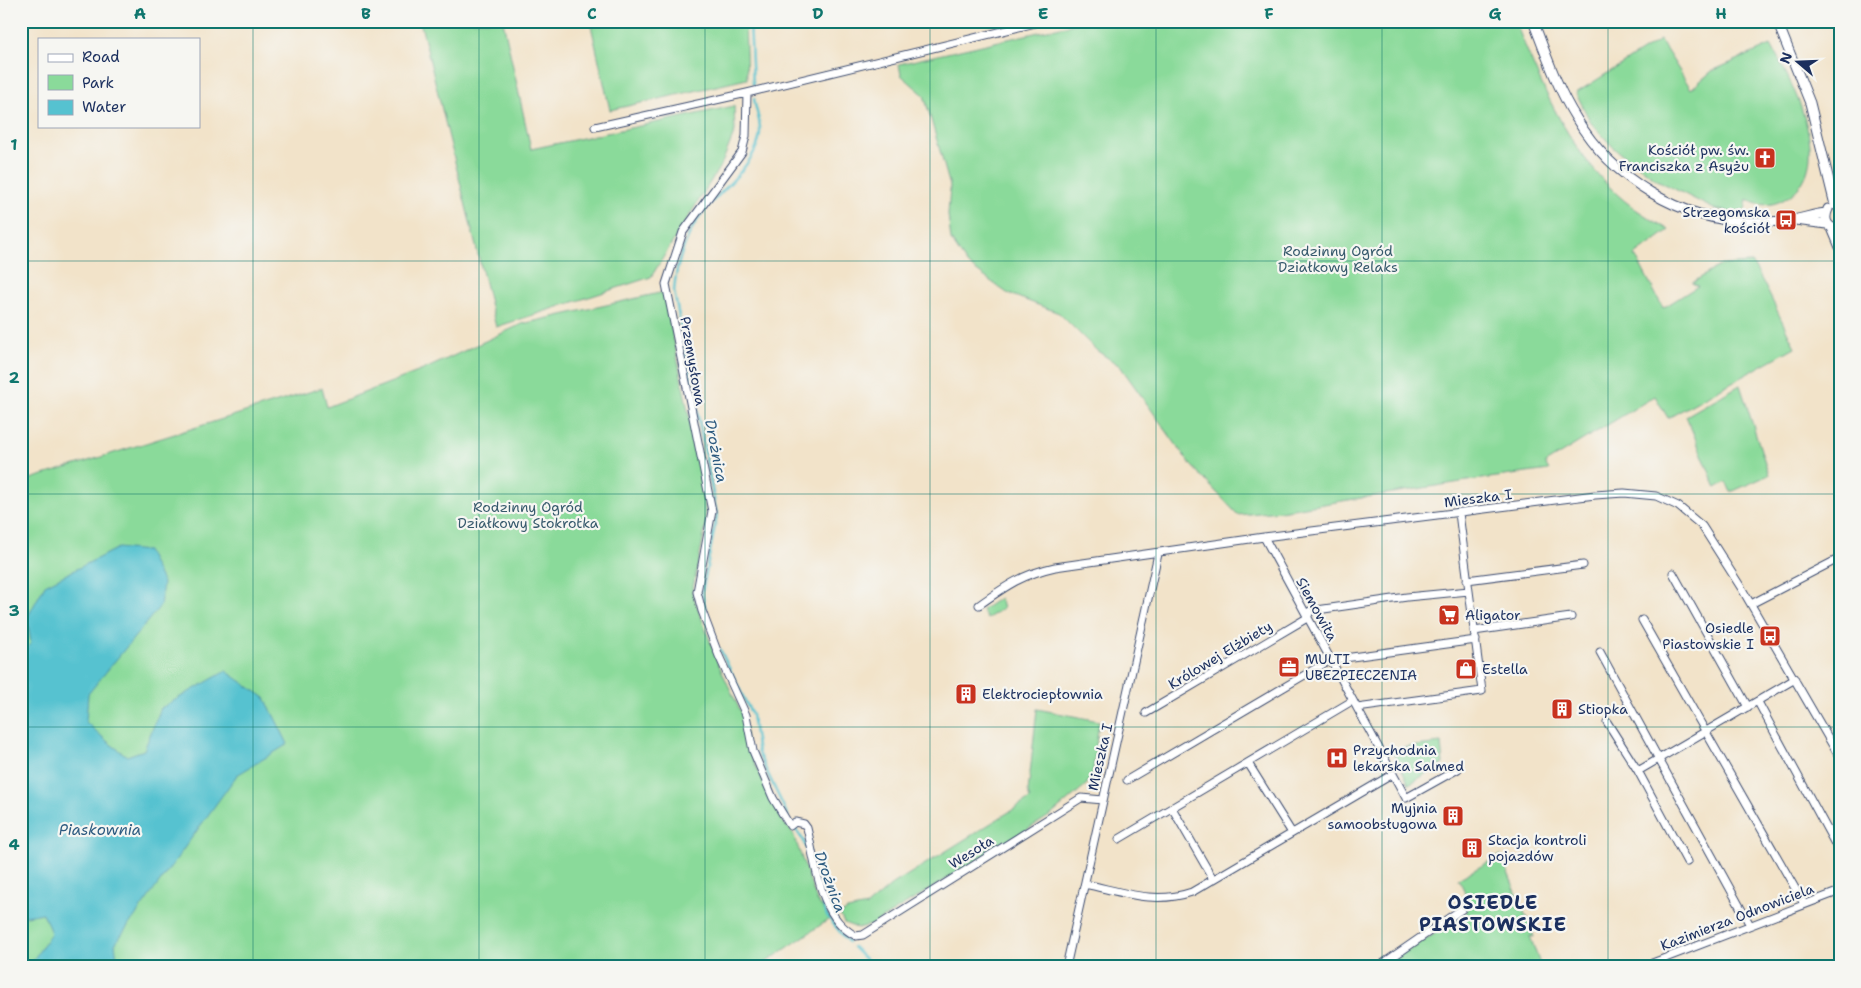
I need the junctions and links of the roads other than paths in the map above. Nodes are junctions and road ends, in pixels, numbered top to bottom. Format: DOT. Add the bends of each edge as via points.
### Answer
graph roads {
  1 [pos="1044,21"];
  2 [pos="1533,21"];
  3 [pos="1777,21"];
  4 [pos="747,93"];
  5 [pos="594,127"];
  6 [pos="1838,205"];
  7 [pos="1826,213"];
  8 [pos="1795,220"];
  9 [pos="1833,227"];
  10 [pos="1840,247"];
  11 [pos="1458,513"];
  12 [pos="1264,537"];
  13 [pos="1158,554"];
  14 [pos="1840,558"];
  15 [pos="1583,565"];
  16 [pos="1673,573"];
  17 [pos="1468,580"];
  18 [pos="1469,591"];
  19 [pos="1751,604"];
  20 [pos="979,605"];
  21 [pos="1571,617"];
  22 [pos="1307,618"];
  23 [pos="1642,620"];
  24 [pos="1474,631"];
  25 [pos="1476,640"];
  26 [pos="1600,652"];
  27 [pos="1330,660"];
  28 [pos="1795,679"];
  29 [pos="1352,701"];
  30 [pos="1758,702"];
  31 [pos="1748,707"];
  32 [pos="1357,708"];
  33 [pos="1146,713"];
  34 [pos="1607,722"];
  35 [pos="1707,731"];
  36 [pos="1840,758"];
  37 [pos="1659,759"];
  38 [pos="1248,763"];
  39 [pos="1458,769"];
  40 [pos="1638,772"];
  41 [pos="1393,774"];
  42 [pos="1127,780"];
  43 [pos="1103,800"];
  44 [pos="1172,808"];
  45 [pos="1292,833"];
  46 [pos="1119,839"];
  47 [pos="1840,853"];
  48 [pos="1687,862"];
  49 [pos="1213,879"];
  50 [pos="1084,884"];
  51 [pos="1840,890"];
  52 [pos="1804,904"];
  53 [pos="1462,909"];
  54 [pos="1750,925"];
  55 [pos="856,936"];
  56 [pos="1066,967"];
  57 [pos="1378,967"];
  58 [pos="1642,967"];
  1 -- 4 [label="street"];
  2 -- 8 [label="main road" via="1575,118 1587,136 1622,173 1647,190 1693,212 1739,221"];
  3 -- 6 [label="main road" via="1801,77"];
  4 -- 5 [label="street"];
  4 -- 55 [label="street, Przemysłowa" via="746,136 742,152 683,232 666,284 712,511 697,592 718,656 746,714 753,751 773,798 790,826 800,822 807,828 826,902 840,925"];
  6 -- 7 [label="main road"];
  7 -- 8 [label="main road"];
  7 -- 9 [label="main road"];
  8 -- 9 [label="main road"];
  9 -- 10 [label="main road"];
  11 -- 12 [label="street, Mieszka I"];
  11 -- 17 [label="street"];
  11 -- 19 [label="street, Mieszka I" via="1624,493 1661,498 1678,506 1702,526"];
  12 -- 13 [label="street, Mieszka I"];
  12 -- 22 [label="street, Siemowita"];
  13 -- 20 [label="street, Mieszka I" via="1032,572 1011,582"];
  13 -- 43 [label="street, Mieszka I"];
  14 -- 19 [label="street"];
  15 -- 17 [label="street"];
  16 -- 31 [label="street"];
  17 -- 18 [label="street"];
  18 -- 22 [label="street, Królowej Elżbiety" via="1315,609"];
  18 -- 24 [label="street"];
  19 -- 28 [label="street, Mieszka I"];
  21 -- 24 [label="street"];
  22 -- 27 [label="street, Siemowita"];
  22 -- 33 [label="street, Królowej Elżbiety"];
  23 -- 35 [label="street"];
  24 -- 25 [label="street"];
  25 -- 27 [label="street"];
  25 -- 32 [label="street" via="1482,691"];
  26 -- 37 [label="street"];
  27 -- 29 [label="street, Siemowita"];
  27 -- 42 [label="street"];
  28 -- 30 [label="street"];
  28 -- 36 [label="street, Mieszka I"];
  29 -- 32 [label="street, Siemowita"];
  29 -- 38 [label="street"];
  30 -- 31 [label="street"];
  30 -- 47 [label="street"];
  31 -- 35 [label="street"];
  32 -- 41 [label="street, Siemowita"];
  34 -- 40 [label="street"];
  35 -- 37 [label="street"];
  35 -- 52 [label="street"];
  37 -- 40 [label="street"];
  37 -- 54 [label="street"];
  38 -- 44 [label="street"];
  38 -- 45 [label="street"];
  39 -- 41 [label="street, Siemowita" via="1406,798"];
  40 -- 48 [label="street"];
  41 -- 45 [label="street"];
  43 -- 50 [label="street, Mieszka I"];
  43 -- 55 [label="street, Wesoła" via="1081,798 863,935"];
  44 -- 46 [label="street"];
  44 -- 49 [label="street"];
  45 -- 49 [label="street"];
  49 -- 50 [label="street" via="1183,895 1158,899"];
  50 -- 56 [label="street, Mieszka I"];
  51 -- 52 [label="street, Kazimierza Odnowiciela"];
  52 -- 54 [label="street, Kazimierza Odnowiciela"];
  53 -- 57 [label="street"];
  54 -- 58 [label="street, Kazimierza Odnowiciela"];
}
